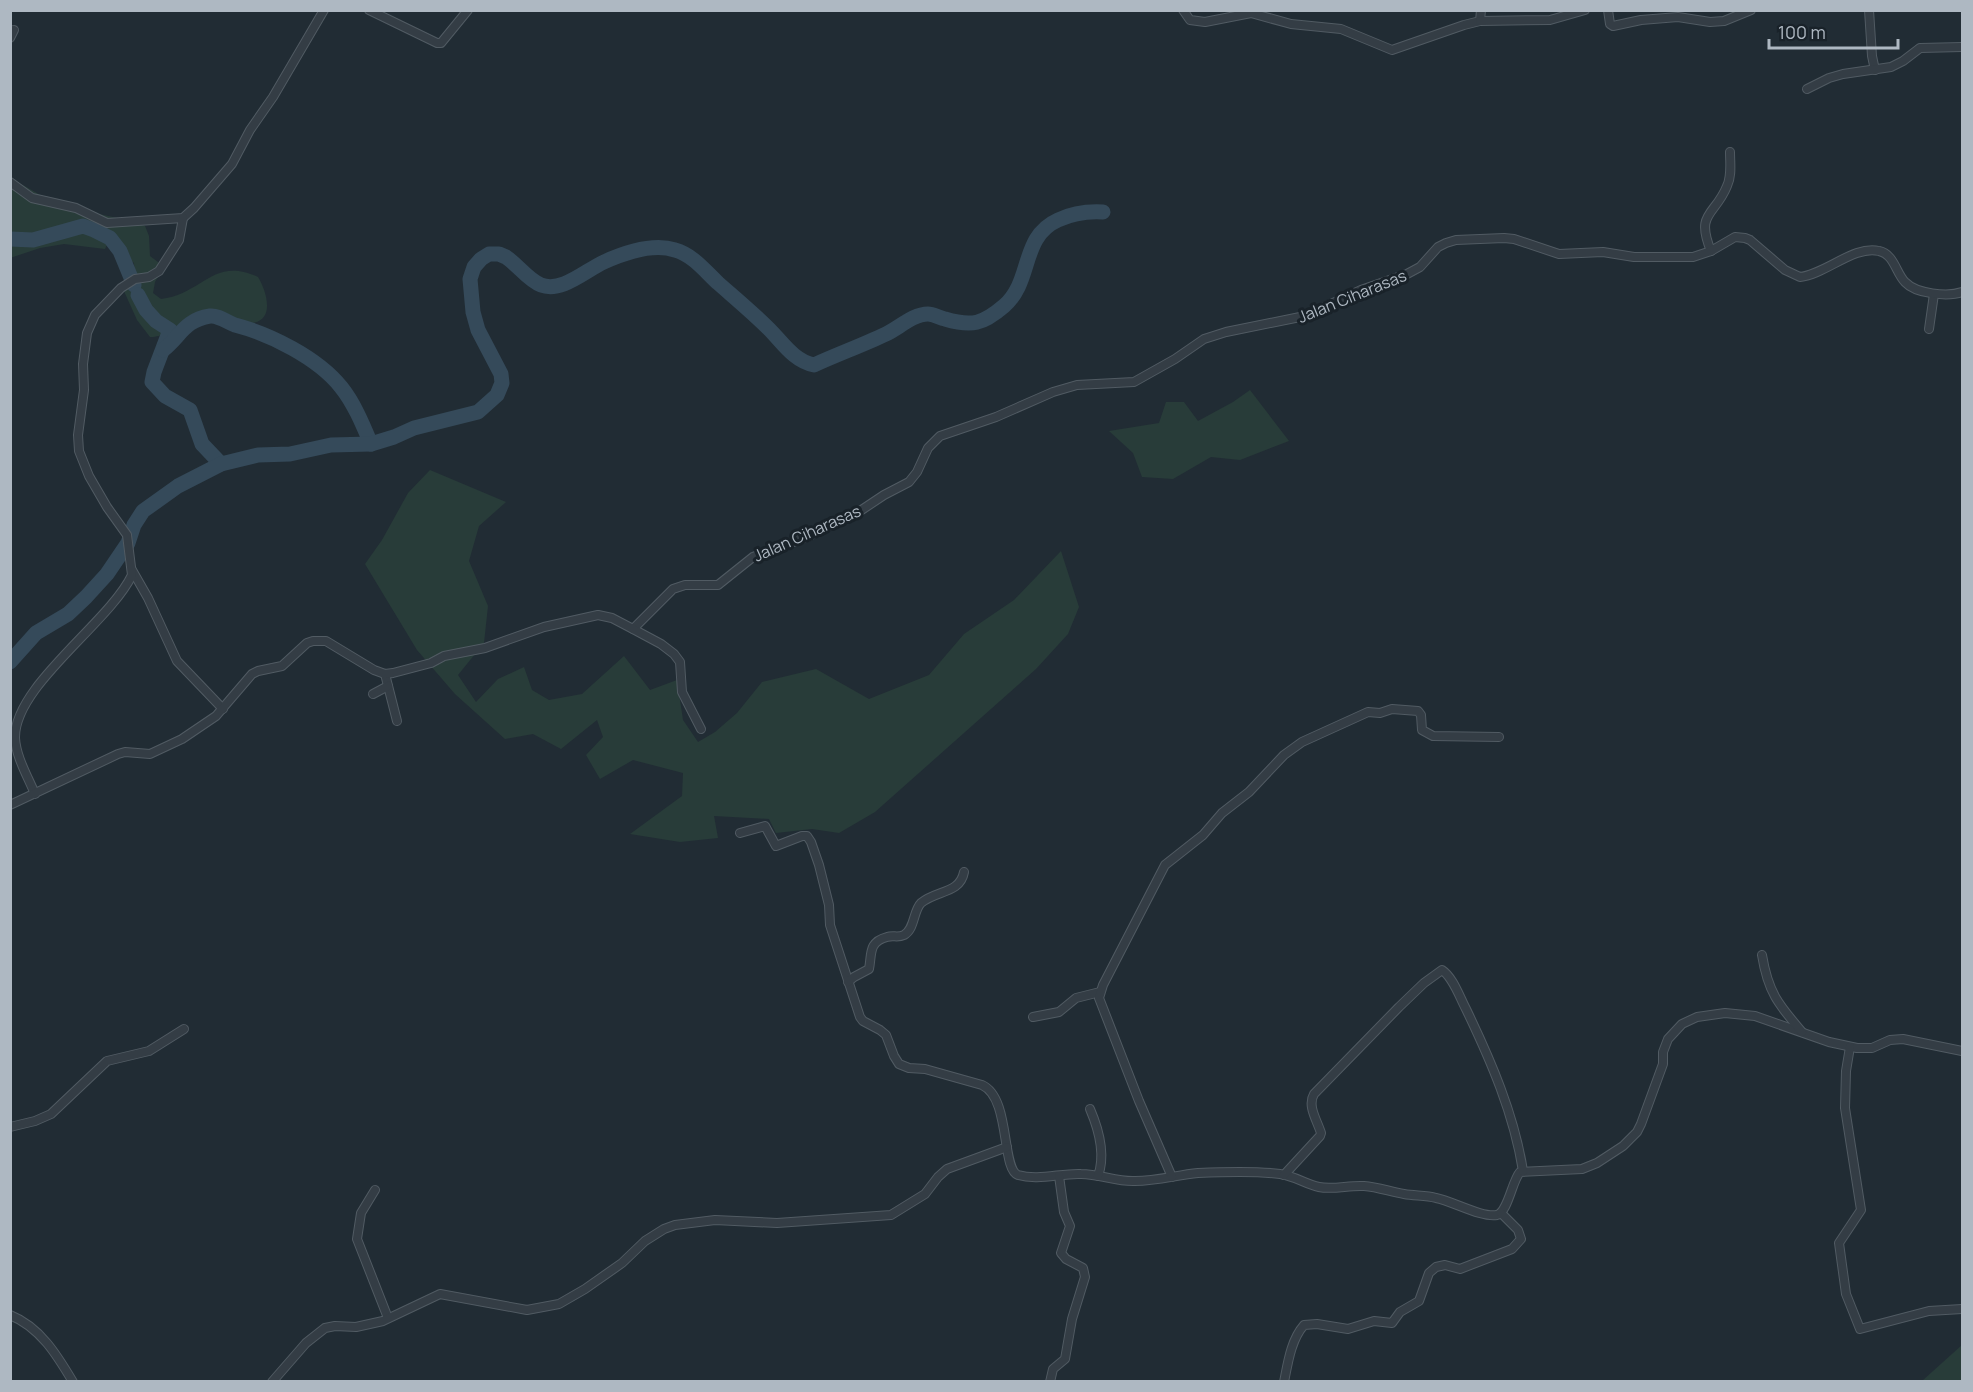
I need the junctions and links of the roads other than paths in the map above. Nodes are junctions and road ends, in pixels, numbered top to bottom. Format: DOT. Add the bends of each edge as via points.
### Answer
graph roads {
  1 [pos="324,10"];
  2 [pos="369,10"];
  3 [pos="468,10"];
  4 [pos="1183,10"];
  5 [pos="1481,10"];
  6 [pos="1585,10"];
  7 [pos="1608,10"];
  8 [pos="1751,10"];
  9 [pos="1869,10"];
  10 [pos="1251,12"];
  11 [pos="1480,21"];
  12 [pos="1962,47"];
  13 [pos="1875,70"];
  14 [pos="1807,89"];
  15 [pos="1730,152"];
  16 [pos="10,182"];
  17 [pos="183,218"];
  18 [pos="1711,251"];
  19 [pos="1962,292"];
  20 [pos="1934,294"];
  21 [pos="1929,329"];
  22 [pos="132,570"];
  23 [pos="633,629"];
  24 [pos="385,674"];
  25 [pos="388,686"];
  26 [pos="373,694"];
  27 [pos="224,709"];
  28 [pos="397,721"];
  29 [pos="701,729"];
  30 [pos="1499,738"];
  31 [pos="35,794"];
  32 [pos="10,805"];
  33 [pos="740,833"];
  34 [pos="964,872"];
  35 [pos="1762,956"];
  36 [pos="848,982"];
  37 [pos="1100,992"];
  38 [pos="1033,1017"];
  39 [pos="184,1029"];
  40 [pos="1803,1034"];
  41 [pos="1850,1047"];
  42 [pos="1962,1051"];
  43 [pos="1090,1109"];
  44 [pos="10,1127"];
  45 [pos="1007,1147"];
  46 [pos="1523,1171"];
  47 [pos="1284,1175"];
  48 [pos="1059,1176"];
  49 [pos="1098,1176"];
  50 [pos="1172,1177"];
  51 [pos="375,1190"];
  52 [pos="1501,1213"];
  53 [pos="1962,1309"];
  54 [pos="10,1315"];
  55 [pos="388,1318"];
  56 [pos="73,1382"];
  57 [pos="272,1382"];
  58 [pos="1050,1382"];
  59 [pos="1284,1382"];
  1 -- 17 [label="street" via="232,164"];
  2 -- 3 [label="street" via="441,44"];
  4 -- 10 [label="street" via="1190,20 1205,22"];
  5 -- 11 [label="street"];
  6 -- 11 [label="street" via="1550,20"];
  7 -- 8 [label="street" via="1613,26 1678,17 1724,21"];
  9 -- 13 [label="street"];
  10 -- 11 [label="street" via="1291,24 1341,29 1392,50"];
  12 -- 13 [label="street" via="1920,48 1899,63"];
  13 -- 14 [label="street" via="1829,78"];
  15 -- 18 [label="street" via="1728,185 1705,220"];
  16 -- 17 [label="street" via="32,198 76,208 107,223"];
  17 -- 22 [label="street" via="179,240 162,267 155,274 134,279 121,288 101,307 88,328 79,451 89,477 128,537"];
  18 -- 20 [label="street, Jalan Ciharasas" via="1735,237 1745,238 1800,277 1861,252 1881,251 1911,288"];
  18 -- 23 [label="street, Jalan Ciharasas" via="1693,256 1644,257 1603,252 1558,254 1514,238 1446,243 1407,274 1305,316 1204,339 1134,382 1077,385 940,436 928,448 909,482 861,511 753,557 718,585 673,589"];
  19 -- 20 [label="street, Jalan Ciharasas"];
  20 -- 21 [label="street"];
  22 -- 27 [label="street" via="177,661"];
  22 -- 31 [label="street" via="118,596 41,682 17,719 16,742"];
  23 -- 24 [label="street" via="604,615 591,615"];
  23 -- 29 [label="street" via="670,650 680,662 682,692"];
  24 -- 25 [label="street"];
  24 -- 27 [label="street" via="326,641 312,641 282,666 252,675"];
  25 -- 26 [label="street"];
  25 -- 28 [label="street"];
  27 -- 31 [label="street" via="159,752 118,754"];
  30 -- 37 [label="street" via="1433,736 1422,730 1418,711 1392,709 1368,712 1302,742 1222,813 1203,835 1165,865"];
  31 -- 32 [label="street"];
  33 -- 36 [label="street" via="765,826 776,846 807,836 824,883 830,924"];
  34 -- 36 [label="street" via="957,886 921,903 904,935 873,944 869,969"];
  35 -- 40 [label="street" via="1773,997"];
  36 -- 45 [label="street" via="860,1017 886,1035 899,1064 989,1089 997,1102"];
  37 -- 38 [label="street" via="1076,998 1059,1012"];
  37 -- 50 [label="street" via="1100,1004"];
  39 -- 44 [label="street" via="149,1051 107,1061 51,1114"];
  40 -- 41 [label="street"];
  40 -- 46 [label="street" via="1747,1014 1725,1013 1689,1020 1668,1038 1663,1064 1641,1124 1623,1146 1582,1169"];
  41 -- 42 [label="street" via="1872,1048 1903,1039"];
  41 -- 53 [label="street" via="1845,1108 1861,1210 1839,1243 1846,1293 1860,1329 1929,1311"];
  43 -- 49 [label="street" via="1102,1155"];
  45 -- 48 [label="street" via="1012,1168 1018,1175"];
  45 -- 55 [label="street" via="947,1169 925,1194 891,1215 777,1223 715,1220 675,1225 655,1234 622,1263 559,1304 527,1310 440,1294"];
  46 -- 47 [label="street" via="1500,1086 1460,998 1442,970 1399,1007 1314,1094 1311,1107 1320,1136"];
  46 -- 52 [label="street" via="1515,1178"];
  47 -- 50 [label="street" via="1198,1173"];
  47 -- 52 [label="street" via="1319,1187 1365,1186 1438,1198 1483,1213"];
  48 -- 49 [label="street"];
  48 -- 58 [label="street" via="1070,1226 1061,1253 1083,1268 1085,1277 1071,1319 1065,1359 1053,1369"];
  49 -- 50 [label="street" via="1121,1181"];
  51 -- 55 [label="street" via="361,1213 357,1239"];
  52 -- 59 [label="street" via="1520,1233 1521,1239 1512,1249 1460,1269 1436,1267 1429,1273 1419,1301 1400,1312 1392,1323 1374,1322 1348,1329 1304,1325 1291,1350"];
  54 -- 56 [label="street" via="39,1333"];
  55 -- 57 [label="street" via="356,1327 326,1328 306,1343"];
}
